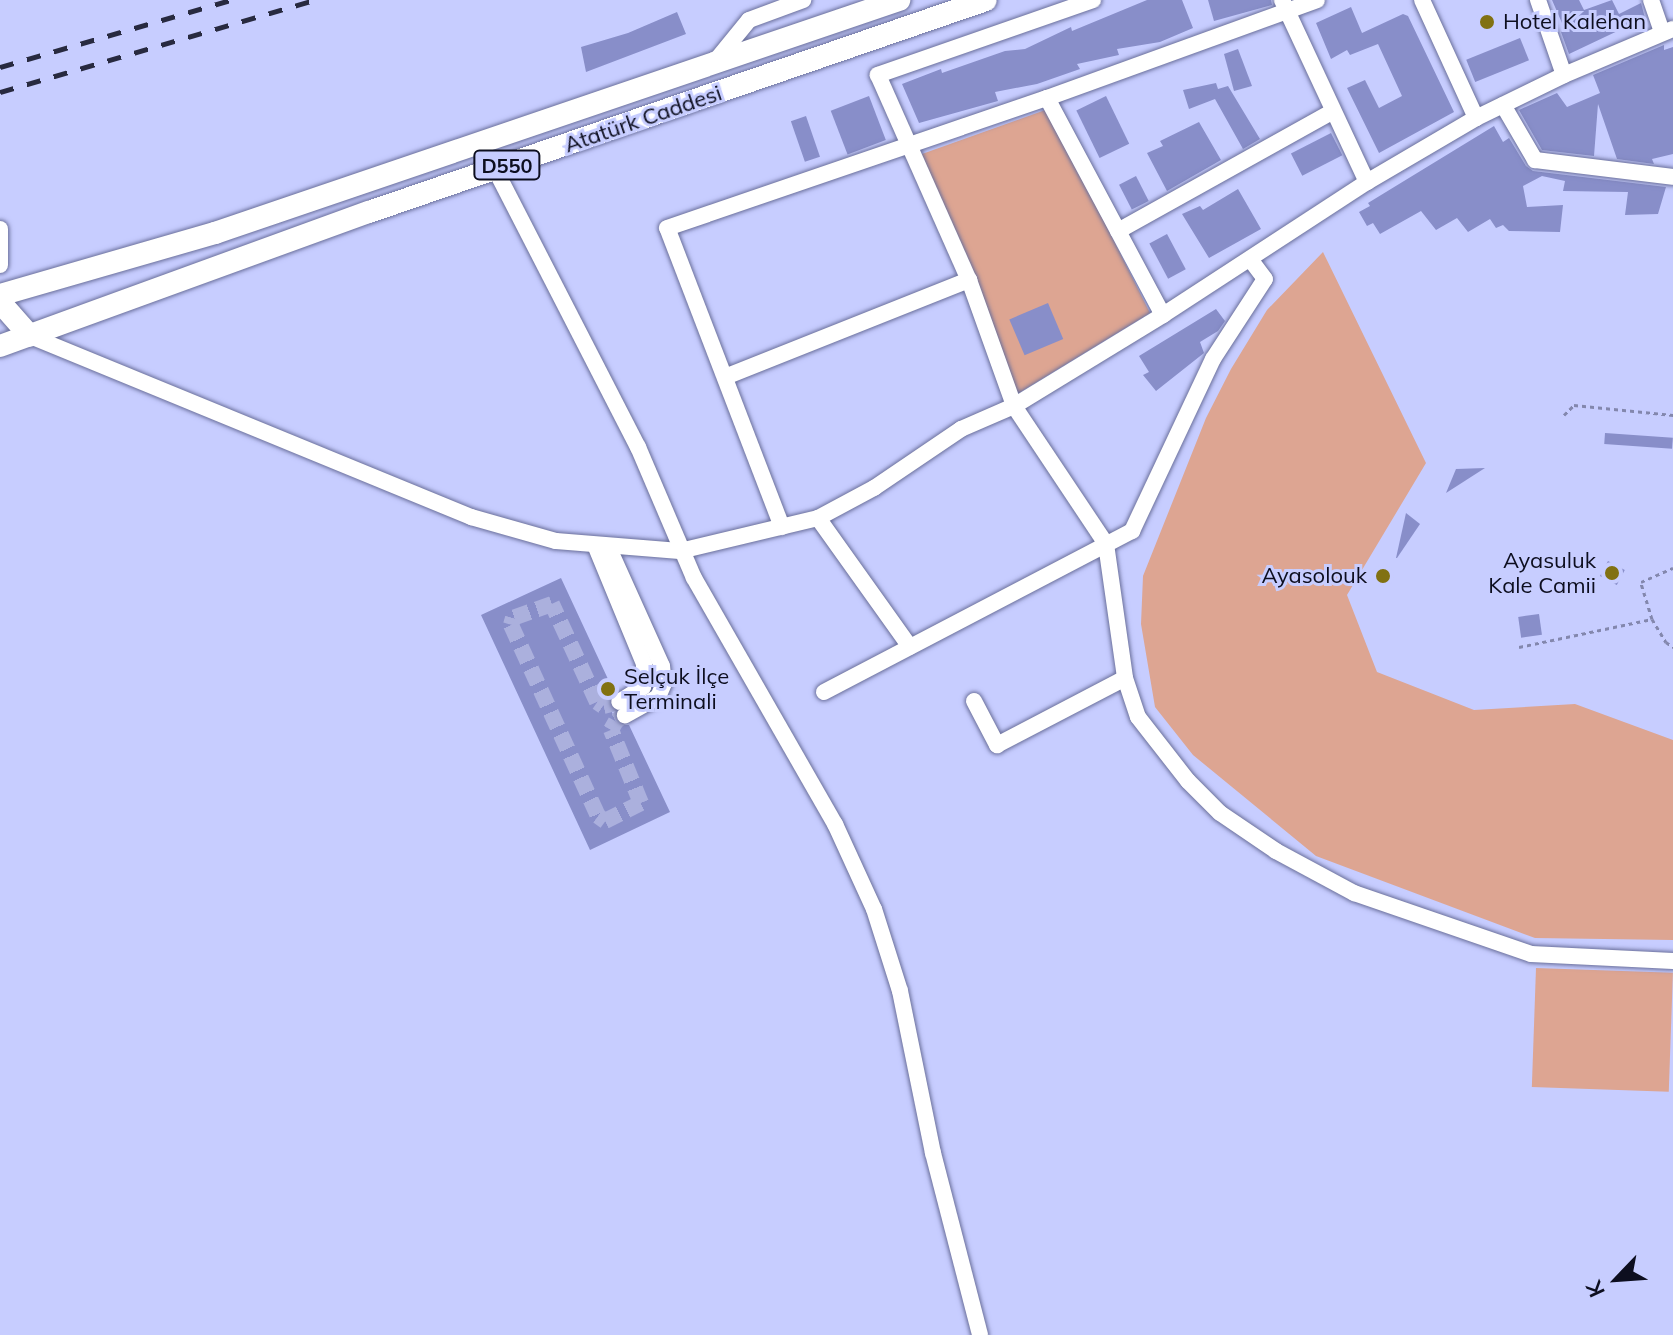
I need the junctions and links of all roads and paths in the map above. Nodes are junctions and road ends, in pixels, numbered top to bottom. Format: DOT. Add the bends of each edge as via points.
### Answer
graph roads {
  1 [pos="803,0"];
  2 [pos="899,0"];
  3 [pos="986,0"];
  4 [pos="1093,0"];
  5 [pos="1317,0"];
  6 [pos="1422,0"];
  7 [pos="1538,0"];
  8 [pos="1651,0"];
  9 [pos="1285,5"];
  10 [pos="1668,31"];
  11 [pos="713,64"];
  12 [pos="1564,75"];
  13 [pos="1047,98"];
  14 [pos="1503,105"];
  15 [pos="1332,112"];
  16 [pos="1476,118"];
  17 [pos="910,146"];
  18 [pos="495,169"];
  19 [pos="1673,177"];
  20 [pos="1367,182"];
  21 [pos="0,229"];
  22 [pos="1118,231"];
  23 [pos="1250,259"];
  24 [pos="0,265"];
  25 [pos="969,280"];
  26 [pos="0,295"];
  27 [pos="0,302"];
  28 [pos="1163,315"];
  29 [pos="30,336"];
  30 [pos="0,346"];
  31 [pos="725,377"];
  32 [pos="1014,406"];
  33 [pos="1564,415"];
  34 [pos="1673,415"];
  35 [pos="818,518"];
  36 [pos="782,527"];
  37 [pos="1106,544"];
  38 [pos="602,545"];
  39 [pos="680,551"];
  40 [pos="1673,568"];
  41 [pos="1652,619"];
  42 [pos="910,647"];
  43 [pos="1519,647"];
  44 [pos="1673,647"];
  45 [pos="1125,678"];
  46 [pos="824,692"];
  47 [pos="974,701"];
  48 [pos="622,708"];
  49 [pos="1673,961"];
  50 [pos="980,1335"];
  1 -- 11 [label="street" via="749,20"];
  2 -- 11 [label="highway, Atatürk Caddesi / D550"];
  3 -- 18 [label="highway, Atatürk Caddesi / D550"];
  4 -- 17 [label="street" via="878,75"];
  5 -- 9 [label="street"];
  6 -- 16 [label="street"];
  7 -- 12 [label="street"];
  8 -- 10 [label="street"];
  9 -- 13 [label="street"];
  9 -- 15 [label="street"];
  10 -- 12 [label="street"];
  11 -- 26 [label="highway, Atatürk Caddesi / D550" via="215,233"];
  12 -- 14 [label="street"];
  13 -- 17 [label="street"];
  13 -- 22 [label="street"];
  14 -- 16 [label="street"];
  14 -- 19 [label="street" via="1535,160"];
  15 -- 20 [label="street"];
  15 -- 22 [label="street"];
  16 -- 20 [label="street"];
  17 -- 25 [label="street"];
  17 -- 31 [label="street" via="667,228"];
  18 -- 29 [label="highway, Atatürk Caddesi / D550"];
  18 -- 39 [label="street" via="638,447"];
  20 -- 23 [label="street"];
  21 -- 24 [label="street"];
  22 -- 28 [label="street"];
  23 -- 28 [label="street"];
  23 -- 37 [label="street" via="1265,279 1213,359 1132,531"];
  25 -- 31 [label="street"];
  25 -- 32 [label="street"];
  27 -- 29 [label="highway"];
  28 -- 32 [label="street"];
  29 -- 30 [label="highway, D550"];
  29 -- 38 [label="street" via="471,517 556,541"];
  31 -- 36 [label="street"];
  32 -- 35 [label="street" via="961,429 874,488"];
  32 -- 37 [label="street"];
  33 -- 34 [label="path" via="1574,405"];
  35 -- 36 [label="street"];
  35 -- 42 [label="street"];
  36 -- 39 [label="street"];
  37 -- 42 [label="street"];
  37 -- 45 [label="street"];
  38 -- 39 [label="street"];
  38 -- 48 [label="street" via="644,664 643,687"];
  39 -- 50 [label="street" via="835,824 874,909 900,991 933,1153"];
  40 -- 41 [label="path" via="1641,582"];
  41 -- 43 [label="path"];
  41 -- 44 [label="path"];
  42 -- 46 [label="street"];
  45 -- 47 [label="street" via="997,745"];
  45 -- 49 [label="street" via="1138,717 1220,813 1354,893 1531,954"];
}
